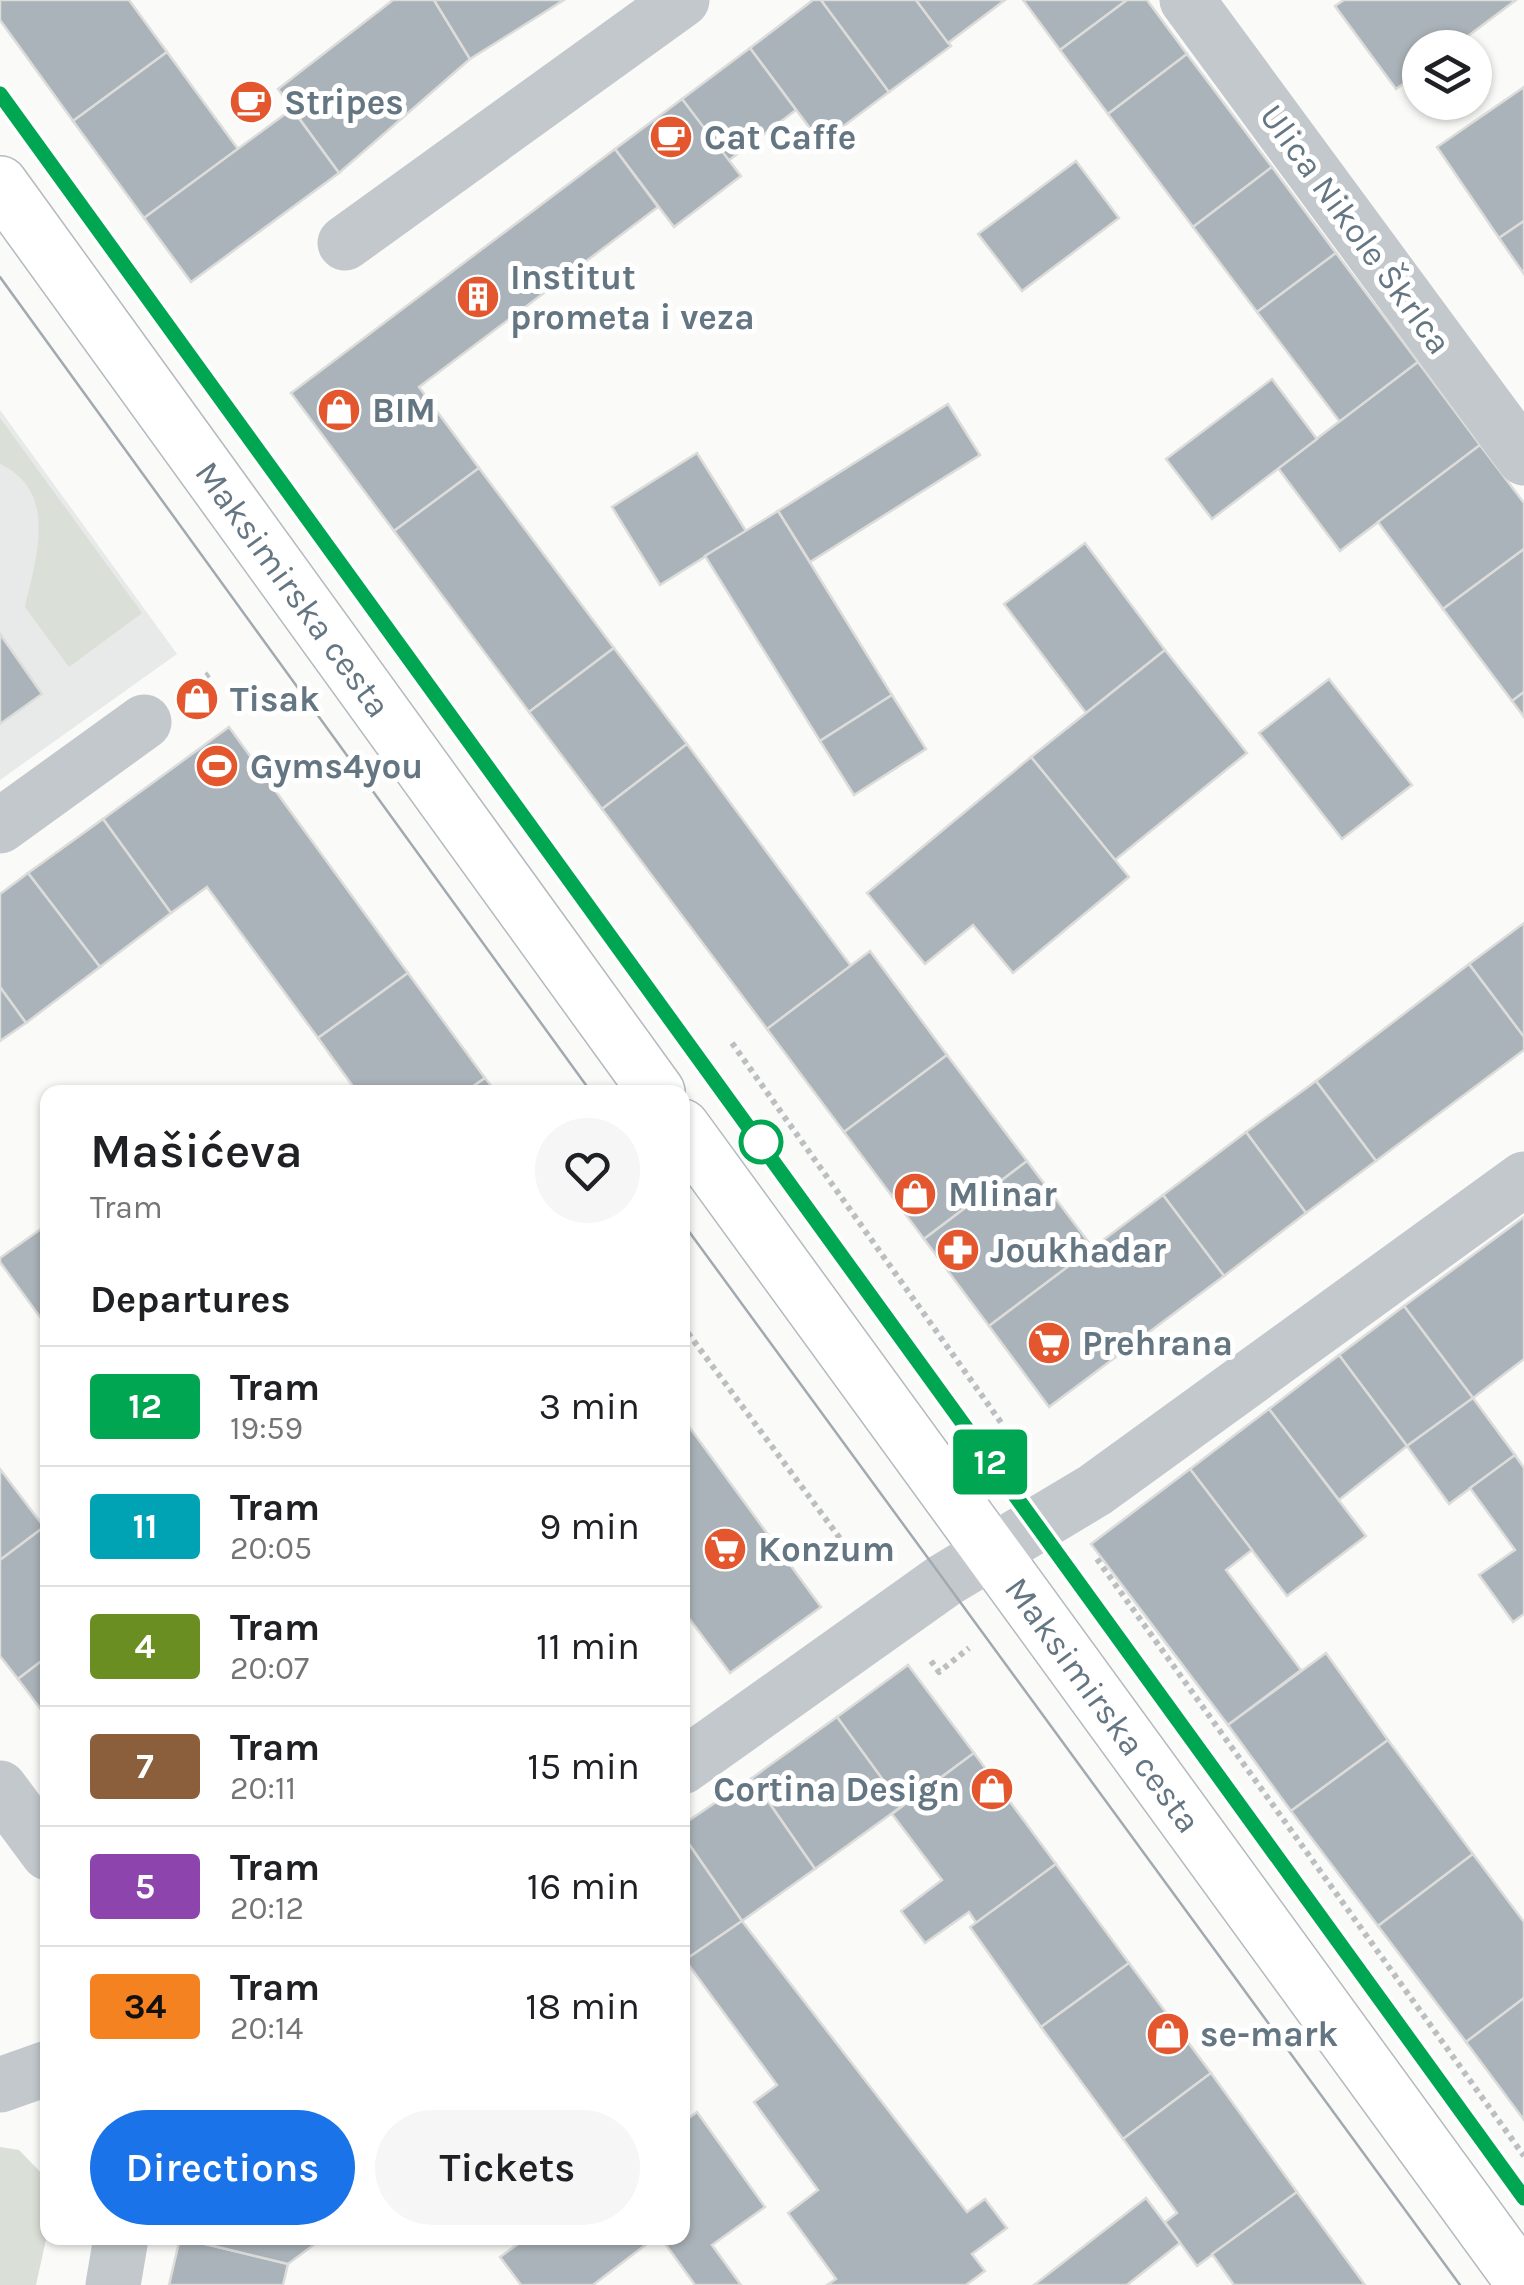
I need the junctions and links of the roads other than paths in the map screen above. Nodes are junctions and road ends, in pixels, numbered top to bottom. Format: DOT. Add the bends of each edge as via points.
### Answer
graph roads {
  1 [pos="682,0"];
  2 [pos="1188,0"];
  3 [pos="0,184"];
  4 [pos="345,243"];
  5 [pos="1524,458"];
  6 [pos="144,722"];
  7 [pos="0,826"];
  8 [pos="652,1085"];
  9 [pos="690,1138"];
  10 [pos="1524,1179"];
  11 [pos="992,1552"];
  12 [pos="690,1762"];
  13 [pos="0,1788"];
  14 [pos="40,1842"];
  15 [pos="40,2071"];
  16 [pos="0,2085"];
  17 [pos="120,2245"];
  18 [pos="1524,2282"];
  19 [pos="113,2285"];
  1 -- 4 [label="street"];
  2 -- 5 [label="street, Ulica Nikole Škrlca"];
  3 -- 8 [label="main road, Maksimirska cesta"];
  6 -- 7 [label="street"];
  9 -- 11 [label="main road, Maksimirska cesta"];
  10 -- 11 [label="street" via="1095,1490"];
  11 -- 12 [label="street"];
  11 -- 18 [label="main road, Maksimirska cesta"];
  13 -- 14 [label="street"];
  15 -- 16 [label="street"];
  17 -- 19 [label="street"];
}
